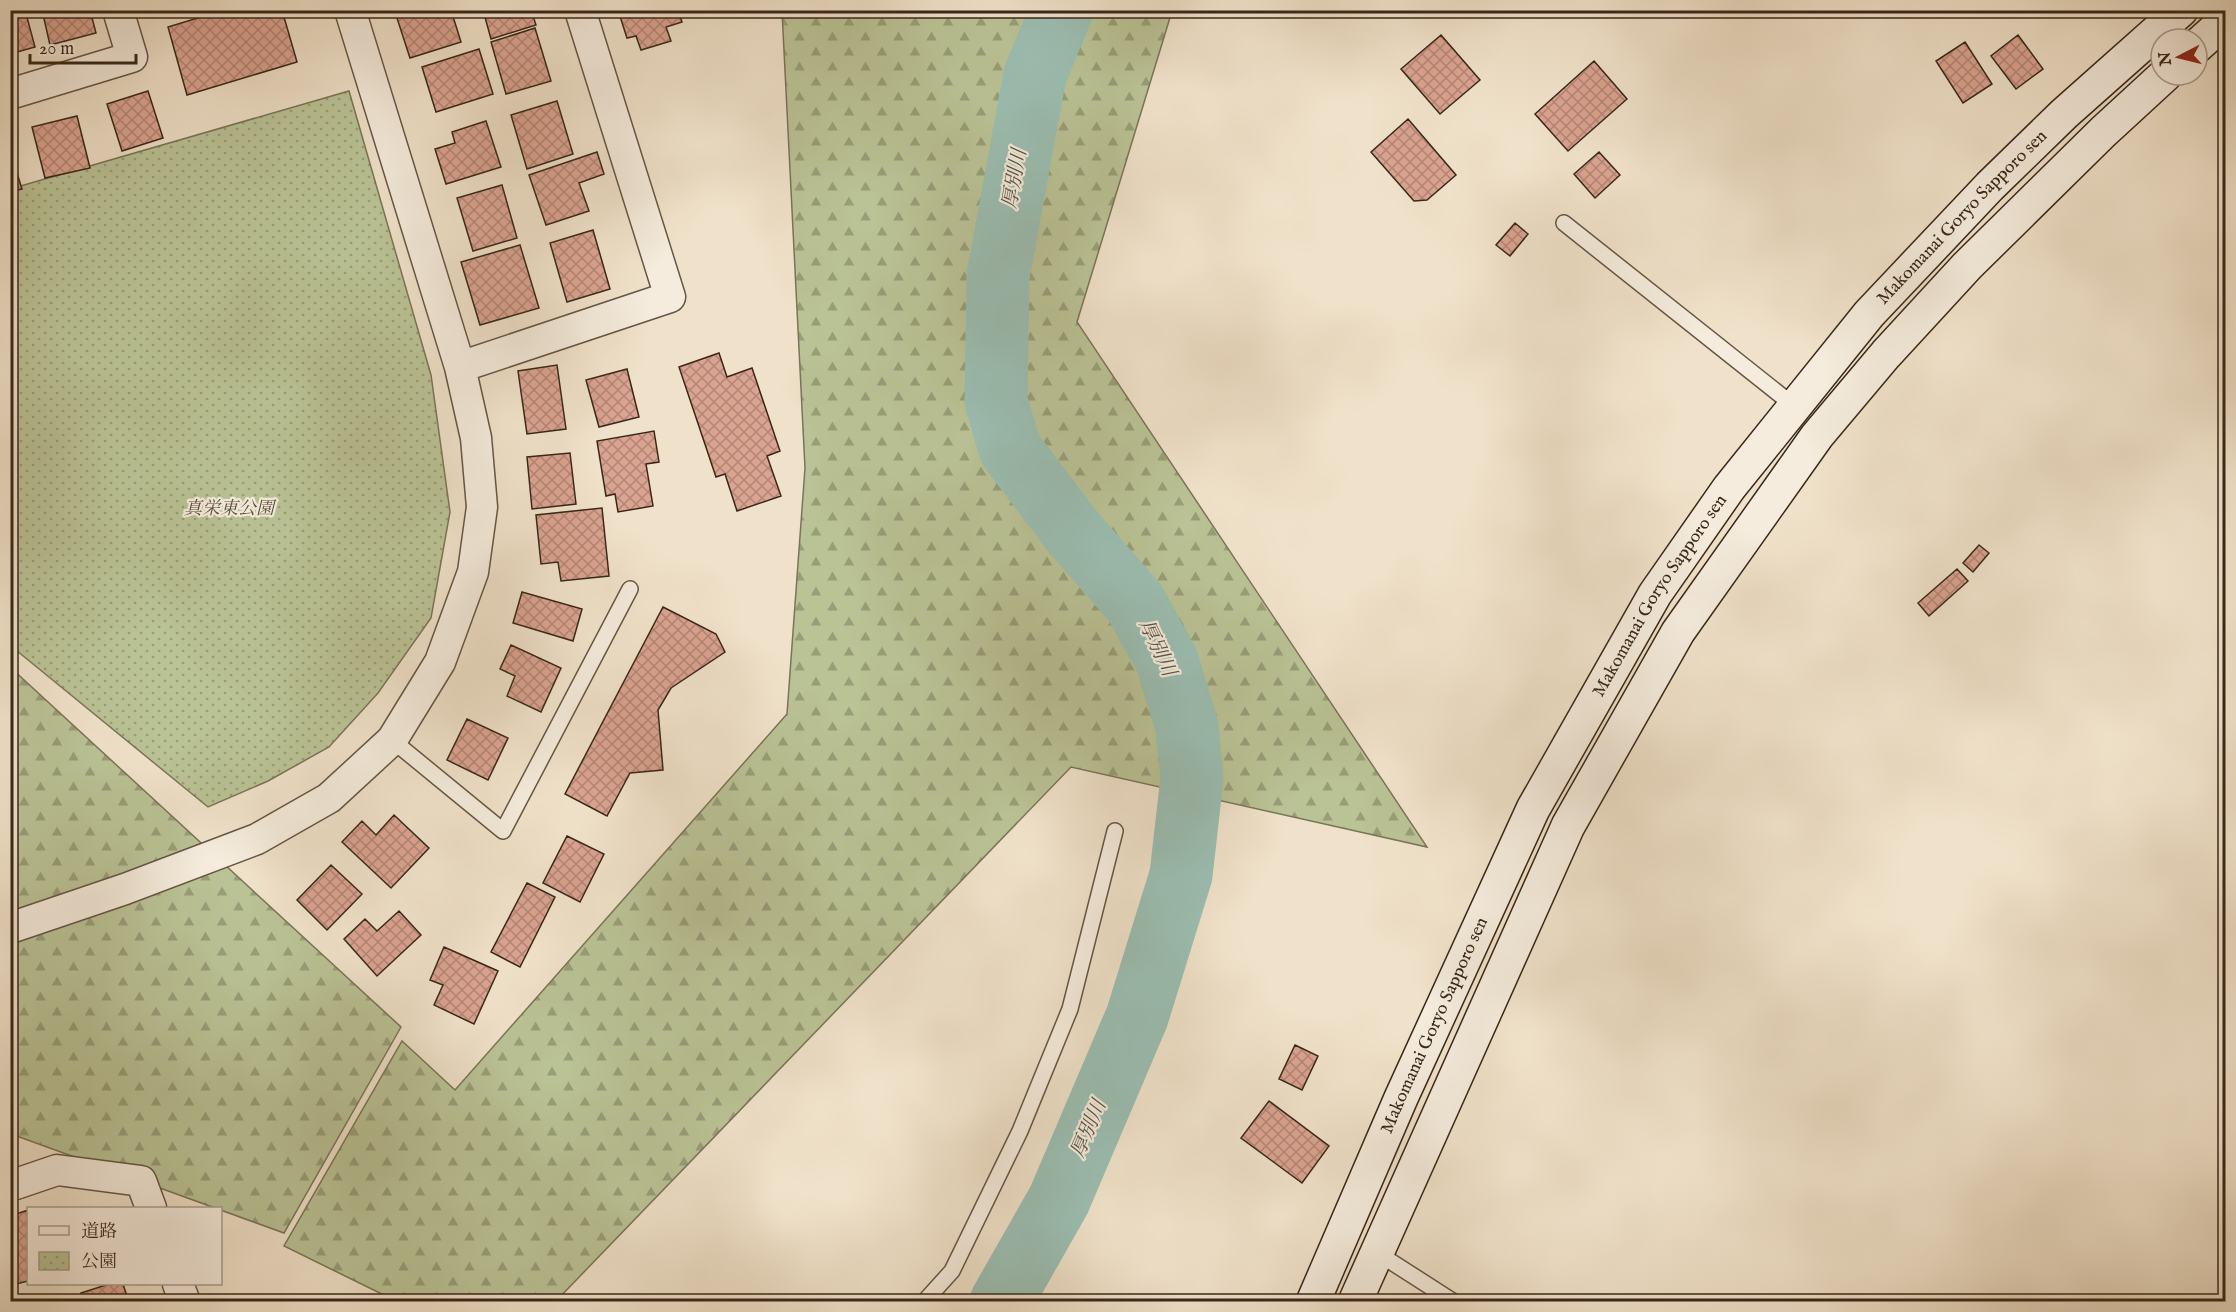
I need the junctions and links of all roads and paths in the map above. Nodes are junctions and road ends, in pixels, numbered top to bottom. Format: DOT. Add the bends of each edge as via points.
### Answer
graph roads {
  1 [pos="118,10"];
  2 [pos="350,10"];
  3 [pos="580,10"];
  4 [pos="2181,10"];
  5 [pos="2226,20"];
  6 [pos="2209,35"];
  7 [pos="2152,87"];
  8 [pos="10,94"];
  9 [pos="1564,223"];
  10 [pos="460,367"];
  11 [pos="1793,405"];
  12 [pos="630,589"];
  13 [pos="392,740"];
  14 [pos="1115,831"];
  15 [pos="10,928"];
  16 [pos="10,1186"];
  17 [pos="150,1207"];
  18 [pos="1375,1252"];
  19 [pos="178,1285"];
  20 [pos="185,1302"];
  21 [pos="924,1302"];
  22 [pos="1313,1302"];
  23 [pos="1355,1302"];
  24 [pos="1454,1302"];
  1 -- 8 [label="street" via="132,57"];
  2 -- 10 [label="street"];
  3 -- 10 [label="street" via="670,297"];
  4 -- 11 [label="main road, Makomanai Goryo Sapporo sen" via="1990,186 1869,314"];
  5 -- 6 [label="main road"];
  7 -- 18 [label="main road, Makomanai Goryo Sapporo sen" via="1967,266 1886,354 1817,436 1678,632 1568,826"];
  9 -- 11 [label="lane"];
  10 -- 13 [label="street" via="476,438 482,507 473,572 440,662"];
  11 -- 22 [label="main road, Makomanai Goryo Sapporo sen" via="1655,594 1533,809"];
  12 -- 13 [label="lane" via="502,831"];
  13 -- 15 [label="street" via="328,798 257,839"];
  14 -- 21 [label="lane" via="1070,1009 1020,1131 952,1271"];
  16 -- 17 [label="street" via="57,1170 141,1181"];
  18 -- 23 [label="main road, Makomanai Goryo Sapporo sen"];
  18 -- 24 [label="lane"];
  19 -- 20 [label="street"];
}
